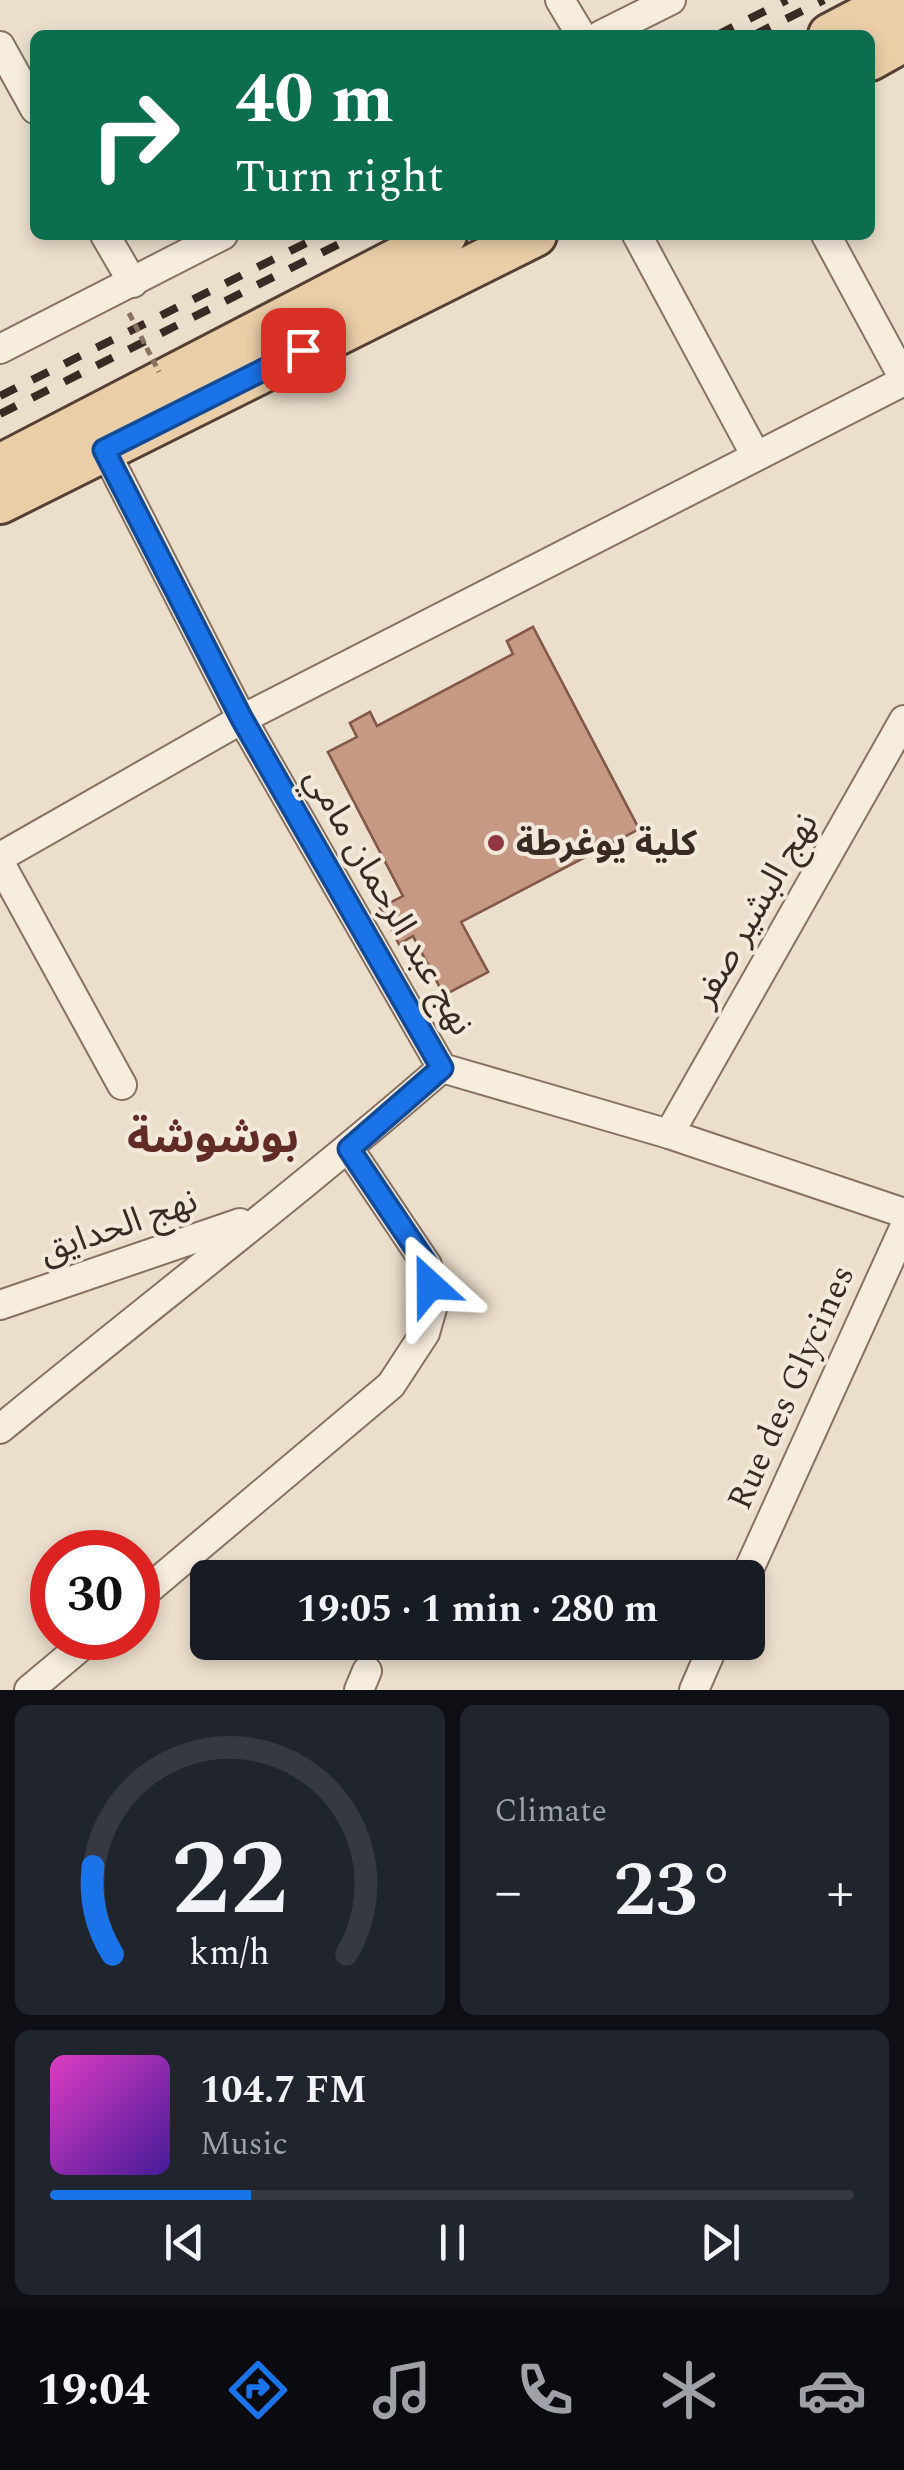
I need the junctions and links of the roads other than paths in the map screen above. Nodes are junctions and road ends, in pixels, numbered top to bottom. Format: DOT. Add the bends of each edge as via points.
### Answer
graph roads {
  1 [pos="560,0"];
  2 [pos="670,0"];
  3 [pos="897,0"];
  4 [pos="578,30"];
  5 [pos="611,30"];
  6 [pos="840,30"];
  7 [pos="904,40"];
  8 [pos="0,46"];
  9 [pos="875,56"];
  10 [pos="30,101"];
  11 [pos="109,240"];
  12 [pos="213,240"];
  13 [pos="435,240"];
  14 [pos="525,240"];
  15 [pos="640,240"];
  16 [pos="829,240"];
  17 [pos="133,283"];
  18 [pos="0,349"];
  19 [pos="904,380"];
  20 [pos="104,450"];
  21 [pos="756,456"];
  22 [pos="0,466"];
  23 [pos="0,502"];
  24 [pos="242,719"];
  25 [pos="904,720"];
  26 [pos="0,860"];
  27 [pos="442,1068"];
  28 [pos="122,1085"];
  29 [pos="669,1134"];
  30 [pos="349,1149"];
  31 [pos="904,1213"];
  32 [pos="260,1216"];
  33 [pos="904,1228"];
  34 [pos="0,1305"];
  35 [pos="0,1429"];
  36 [pos="753,1560"];
  37 [pos="160,1579"];
  38 [pos="65,1660"];
  39 [pos="708,1660"];
  40 [pos="29,1690"];
  41 [pos="694,1690"];
  1 -- 4 [label="street"];
  2 -- 5 [label="street"];
  3 -- 6 [label="main road"];
  7 -- 9 [label="main road"];
  8 -- 10 [label="street"];
  11 -- 17 [label="street"];
  12 -- 17 [label="street"];
  13 -- 22 [label="main road"];
  14 -- 20 [label="main road"];
  15 -- 21 [label="street"];
  16 -- 19 [label="street"];
  17 -- 18 [label="street"];
  19 -- 21 [label="street"];
  20 -- 23 [label="main road"];
  20 -- 24 [label="street, نهج عبد الرحمان مامي"];
  21 -- 24 [label="street"];
  24 -- 26 [label="street"];
  24 -- 27 [label="street, نهج عبد الرحمان مامي"];
  25 -- 29 [label="street, نهج البشير صفر"];
  26 -- 28 [label="street"];
  27 -- 29 [label="street, نهج عبد الرحمان مامي"];
  27 -- 30 [label="street"];
  29 -- 31 [label="street, نهج عبد الرحمان مامي"];
  30 -- 32 [label="street"];
  30 -- 37 [label="street" via="427,1265 433,1305 425,1334 391,1385"];
  32 -- 34 [label="street, نهج الحدايق"];
  32 -- 35 [label="street"];
  33 -- 36 [label="street, Rue des Glycines"];
  38 -- 40 [label="street"];
  39 -- 41 [label="street"];
}
